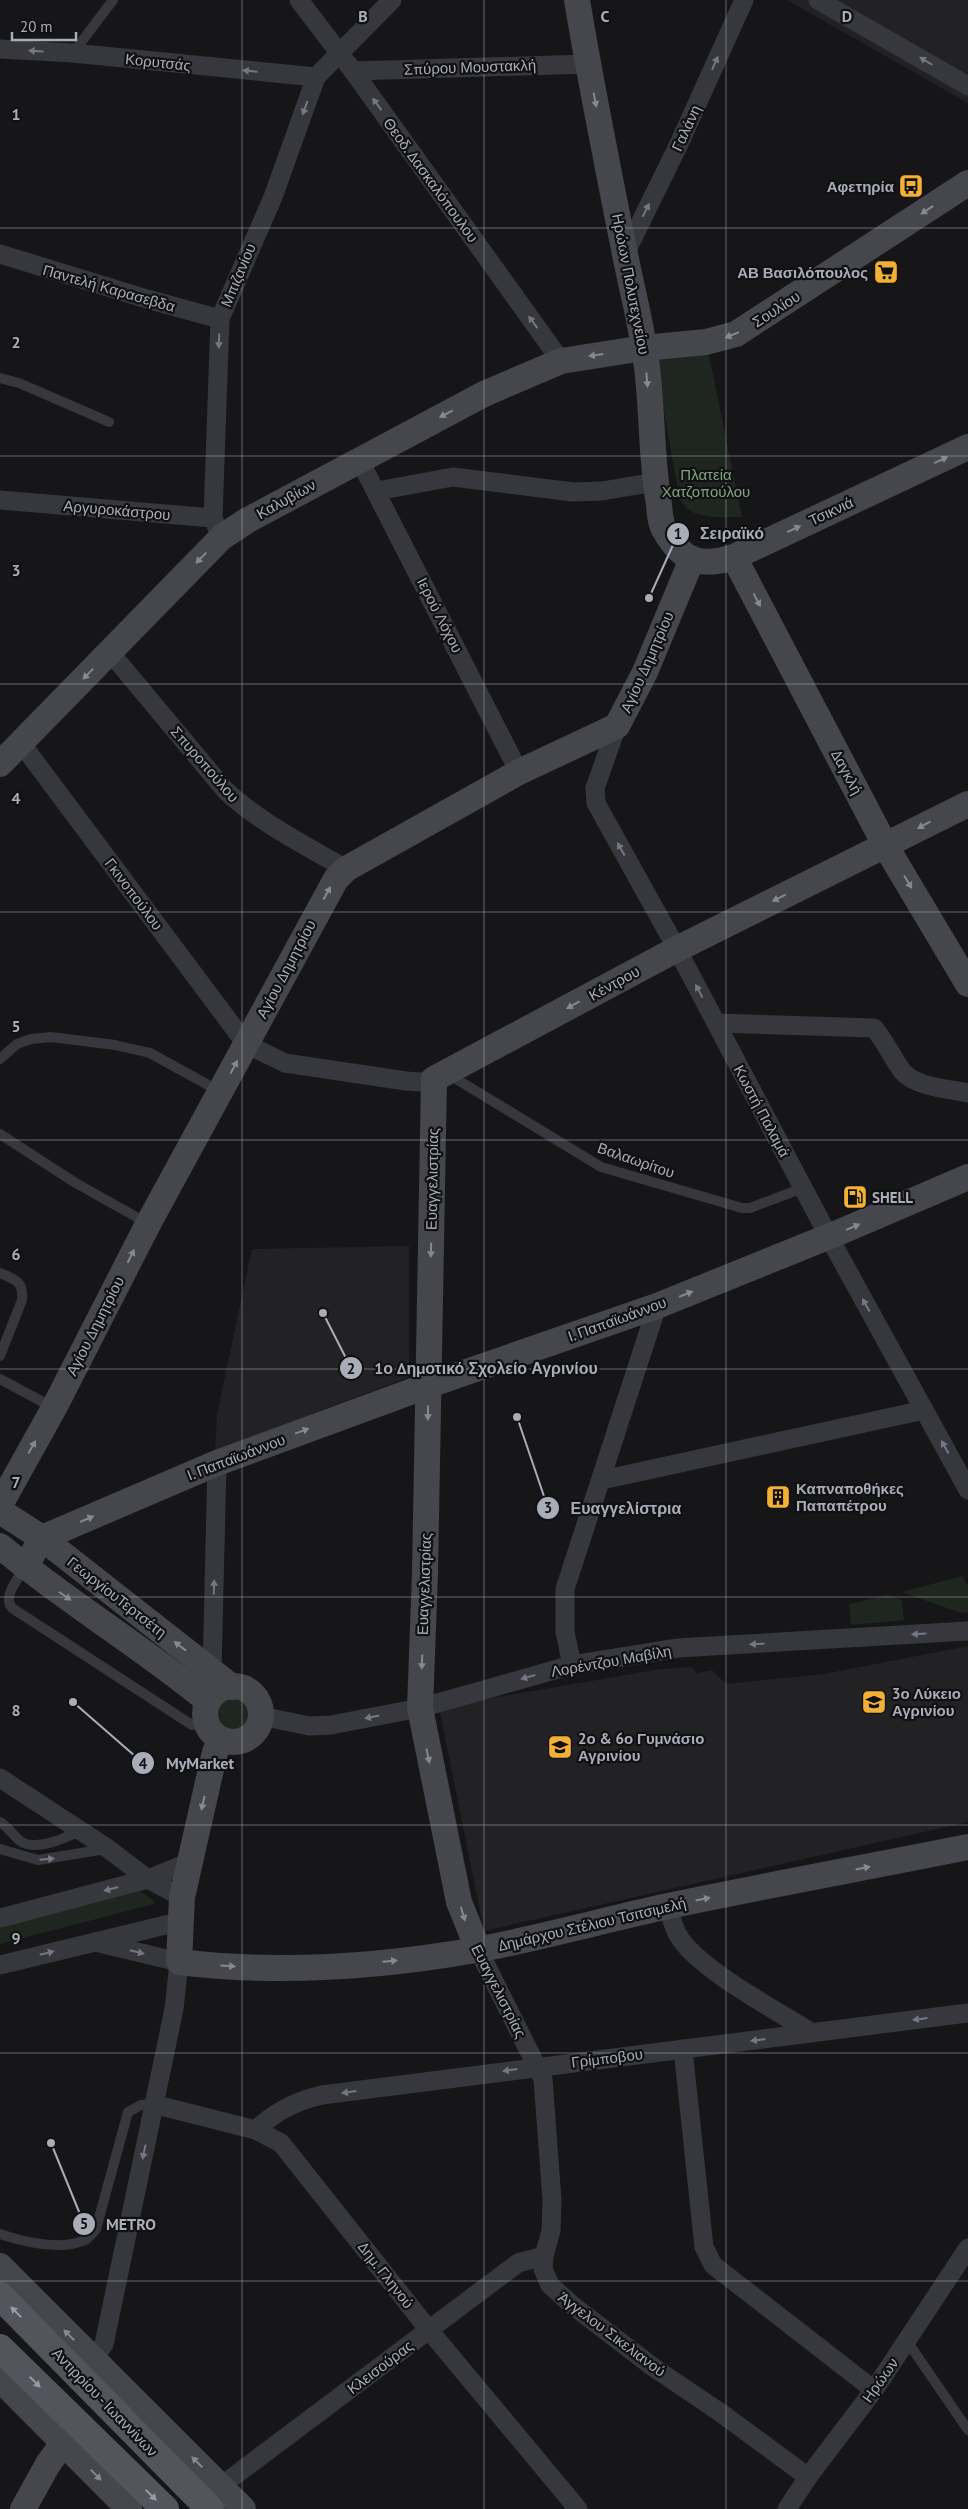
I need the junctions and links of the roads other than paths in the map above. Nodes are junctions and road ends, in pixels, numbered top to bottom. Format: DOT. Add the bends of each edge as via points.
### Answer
graph roads {
  1 [pos="113,0"];
  2 [pos="299,0"];
  3 [pos="392,0"];
  4 [pos="577,0"];
  5 [pos="744,0"];
  6 [pos="818,0"];
  7 [pos="0,49"];
  8 [pos="73,53"];
  9 [pos="340,54"];
  10 [pos="588,64"];
  11 [pos="353,71"];
  12 [pos="316,77"];
  13 [pos="968,86"];
  14 [pos="968,183"];
  15 [pos="0,254"];
  16 [pos="625,254"];
  17 [pos="220,319"];
  18 [pos="644,348"];
  19 [pos="561,361"];
  20 [pos="0,378"];
  21 [pos="109,422"];
  22 [pos="968,447"];
  23 [pos="359,459"];
  24 [pos="655,482"];
  25 [pos="377,491"];
  26 [pos="0,500"];
  27 [pos="217,527"];
  28 [pos="734,557"];
  29 [pos="692,559"];
  30 [pos="110,652"];
  31 [pos="617,726"];
  32 [pos="20,743"];
  33 [pos="0,764"];
  34 [pos="519,772"];
  35 [pos="968,804"];
  36 [pos="886,845"];
  37 [pos="346,869"];
  38 [pos="677,949"];
  39 [pos="968,984"];
  40 [pos="716,1023"];
  41 [pos="246,1044"];
  42 [pos="0,1059"];
  43 [pos="441,1076"];
  44 [pos="221,1092"];
  45 [pos="968,1093"];
  46 [pos="0,1134"];
  47 [pos="968,1177"];
  48 [pos="803,1188"];
  49 [pos="148,1224"];
  50 [pos="828,1237"];
  51 [pos="0,1273"];
  52 [pos="657,1306"];
  53 [pos="0,1356"];
  54 [pos="0,1379"];
  55 [pos="429,1385"];
  56 [pos="54,1408"];
  57 [pos="924,1410"];
  58 [pos="217,1462"];
  59 [pos="602,1480"];
  60 [pos="968,1490"];
  61 [pos="0,1505"];
  62 [pos="0,1511"];
  63 [pos="42,1538"];
  64 [pos="0,1546"];
  65 [pos="26,1568"];
  66 [pos="968,1631"];
  67 [pos="572,1665"];
  68 [pos="212,1671"];
  69 [pos="232,1687"];
  70 [pos="208,1700"];
  71 [pos="420,1708"];
  72 [pos="261,1716"];
  73 [pos="192,1725"];
  74 [pos="222,1740"];
  75 [pos="0,1778"];
  76 [pos="0,1822"];
  77 [pos="80,1831"];
  78 [pos="968,1847"];
  79 [pos="0,1848"];
  80 [pos="107,1848"];
  81 [pos="190,1862"];
  82 [pos="148,1879"];
  83 [pos="668,1906"];
  84 [pos="182,1909"];
  85 [pos="0,1918"];
  86 [pos="95,1942"];
  87 [pos="478,1949"];
  88 [pos="179,1962"];
  89 [pos="0,1964"];
  90 [pos="968,2013"];
  91 [pos="812,2033"];
  92 [pos="683,2049"];
  93 [pos="539,2067"];
  94 [pos="153,2104"];
  95 [pos="256,2130"];
  96 [pos="0,2234"];
  97 [pos="968,2248"];
  98 [pos="544,2256"];
  99 [pos="0,2266"];
  100 [pos="0,2296"];
  101 [pos="429,2330"];
  102 [pos="907,2341"];
  103 [pos="0,2348"];
  104 [pos="94,2359"];
  105 [pos="0,2379"];
  106 [pos="874,2390"];
  107 [pos="968,2430"];
  108 [pos="64,2442"];
  109 [pos="808,2477"];
  110 [pos="215,2498"];
  111 [pos="22,2509"];
  112 [pos="129,2509"];
  113 [pos="165,2509"];
  114 [pos="243,2509"];
  115 [pos="578,2509"];
  116 [pos="787,2509"];
  1 -- 8 [label="lane"];
  2 -- 9 [label="street, Θεοδ. Δασκαλόπουλου"];
  3 -- 9 [label="street, Μπιζανίου"];
  4 -- 10 [label="street, Ηρώων Πολυτεχνείου"];
  16 -- 5 [label="street, Γαλάνη, one-way"];
  13 -- 6 [label="street, one-way"];
  8 -- 7 [label="street, Κορυτσάς, one-way"];
  12 -- 8 [label="street, Κορυτσάς, one-way"];
  9 -- 11 [label="street, Θεοδ. Δασκαλόπουλου"];
  9 -- 12 [label="street, Μπιζανίου"];
  10 -- 11 [label="street, Σπύρου Μουστακλή"];
  10 -- 16 [label="street, Ηρώων Πολυτεχνείου, one-way"];
  19 -- 11 [label="street, Θεοδ. Δασκαλόπουλου, one-way"];
  12 -- 17 [label="street, Μπιζανίου, one-way" via="273,197"];
  14 -- 18 [label="street, Σουλίου, one-way" via="736,334 706,342"];
  15 -- 17 [label="street, Παντελή Καρασεβδα"];
  16 -- 18 [label="street, Ηρώων Πολυτεχνείου"];
  17 -- 27 [label="street, Μπιζανίου, one-way"];
  18 -- 19 [label="street, Καλυβίων, one-way"];
  18 -- 24 [label="street, Ηρώων Πολυτεχνείου, one-way"];
  19 -- 23 [label="street, Καλυβίων, one-way" via="484,394"];
  20 -- 21 [label="lane"];
  28 -- 22 [label="street, Τσικνιά, one-way"];
  23 -- 25 [label="street, Ιερού Λόχου"];
  23 -- 27 [label="street, Καλυβίων"];
  24 -- 25 [label="street" via="602,491 573,492 453,477"];
  24 -- 29 [label="street, Ηρώων Πολυτεχνείου" via="664,530"];
  25 -- 34 [label="street, Ιερού Λόχου"];
  26 -- 27 [label="street, Αργυροκάστρου"];
  27 -- 30 [label="street, Καλυβίων, one-way"];
  28 -- 29 [label="street, Τσικνιά" via="704,564"];
  28 -- 36 [label="street, Δαγκλή, one-way"];
  29 -- 31 [label="street, Αγίου Δημητρίου" via="645,672"];
  30 -- 32 [label="street, Καλυβίων, one-way"];
  30 -- 37 [label="street, Σπυροπούλου" via="238,802"];
  31 -- 34 [label="street, Αγίου Δημητρίου"];
  38 -- 31 [label="street, Κωστή Παλαμά, one-way" via="596,803 596,788"];
  32 -- 33 [label="street, Καλυβίων"];
  32 -- 41 [label="street, Γκινοπούλου"];
  34 -- 37 [label="street, Αγίου Δημητρίου"];
  35 -- 36 [label="street, Κέντρου, one-way"];
  36 -- 38 [label="street, Κέντρου, one-way"];
  36 -- 39 [label="street, Δαγκλή, one-way"];
  41 -- 37 [label="street, Αγίου Δημητρίου, one-way" via="327,892"];
  40 -- 38 [label="street, Κωστή Παλαμά, one-way"];
  38 -- 43 [label="street, Κέντρου, one-way"];
  40 -- 45 [label="street" via="874,1028 903,1072 911,1078"];
  40 -- 48 [label="street, Κωστή Παλαμά"];
  41 -- 43 [label="street, Κέντρου" via="285,1063 406,1081"];
  44 -- 41 [label="street, Αγίου Δημητρίου, one-way"];
  42 -- 44 [label="lane" via="17,1044 31,1039 51,1037 115,1045 150,1054"];
  43 -- 48 [label="lane, Βαλαωρίτου" via="601,1167 742,1208"];
  43 -- 55 [label="street, Ευαγγελιστρίας, one-way"];
  44 -- 49 [label="street, Αγίου Δημητρίου"];
  46 -- 49 [label="lane" via="74,1182"];
  50 -- 47 [label="street, Ι. Παπαϊωάννου, one-way"];
  48 -- 50 [label="street, Κωστή Παλαμά"];
  56 -- 49 [label="street, Αγίου Δημητρίου, one-way"];
  52 -- 50 [label="street, Ι. Παπαϊωάννου, one-way"];
  57 -- 50 [label="street, Κωστή Παλαμά, one-way"];
  51 -- 53 [label="lane" via="16,1280 23,1291"];
  52 -- 55 [label="street, Ι. Παπαϊωάννου"];
  52 -- 59 [label="street"];
  54 -- 56 [label="lane"];
  58 -- 55 [label="street, Ι. Παπαϊωάννου, one-way"];
  55 -- 71 [label="street, Ευαγγελιστρίας, one-way"];
  61 -- 56 [label="street, Αγίου Δημητρίου, one-way"];
  57 -- 59 [label="street"];
  60 -- 57 [label="street, Κωστή Παλαμά, one-way"];
  63 -- 58 [label="street, Ι. Παπαϊωάννου, one-way"];
  68 -- 58 [label="street, one-way"];
  59 -- 67 [label="street" via="572,1560 565,1589 565,1632"];
  62 -- 63 [label="street, ΓεωργίουΤερτσέτη"];
  63 -- 65 [label="street"];
  68 -- 63 [label="street, ΓεωργίουΤερτσέτη, one-way"];
  64 -- 65 [label="street, ΓεωργίουΤερτσέτη"];
  65 -- 70 [label="street, ΓεωργίουΤερτσέτη, one-way"];
  65 -- 73 [label="lane" via="10,1594 8,1600 12,1608"];
  66 -- 67 [label="street, Λορέντζου Μαβίλη, one-way" via="678,1648"];
  67 -- 71 [label="street, Λορέντζου Μαβίλη, one-way"];
  68 -- 69 [label="street, ΓεωργίουΤερτσέτη"];
  69 -- 70 [label="street" via="223,1688"];
  69 -- 72 [label="street" via="241,1688 256,1698"];
  70 -- 74 [label="street" via="208,1727"];
  71 -- 72 [label="street, Λορέντζου Μαβίλη, one-way" via="331,1725 309,1726"];
  71 -- 87 [label="street, Ευαγγελιστρίας, one-way" via="459,1902"];
  72 -- 74 [label="street" via="248,1738 231,1742"];
  74 -- 81 [label="street, one-way" via="211,1769"];
  75 -- 77 [label="street"];
  76 -- 77 [label="lane" via="29,1844 57,1840"];
  77 -- 80 [label="street"];
  83 -- 78 [label="street, Δημάρχου Στέλιου Τσιτσιμελή, one-way"];
  79 -- 80 [label="lane, one-way" via="38,1860"];
  80 -- 82 [label="street"];
  81 -- 82 [label="street"];
  81 -- 84 [label="street"];
  82 -- 84 [label="street"];
  82 -- 85 [label="street, one-way"];
  83 -- 87 [label="street, Δημάρχου Στέλιου Τσιτσιμελή"];
  83 -- 91 [label="street" via="678,1935 689,1950 709,1967"];
  84 -- 86 [label="street, Δημάρχου Στέλιου Τσιτσιμελή"];
  84 -- 88 [label="street"];
  86 -- 88 [label="street, Δημάρχου Στέλιου Τσιτσιμελή, one-way"];
  89 -- 86 [label="street, Δημάρχου Στέλιου Τσιτσιμελή, one-way"];
  88 -- 87 [label="street, Δημάρχου Στέλιου Τσιτσιμελή, one-way" via="255,1968 296,1967 414,1959"];
  87 -- 93 [label="street, Ευαγγελιστρίας"];
  88 -- 94 [label="street" via="176,1995"];
  90 -- 91 [label="street, Γρίμποβου, one-way"];
  91 -- 92 [label="street, Γρίμποβου, one-way"];
  92 -- 93 [label="street, Γρίμποβου"];
  92 -- 106 [label="street" via="707,2257 713,2265"];
  93 -- 95 [label="street, Γρίμποβου, one-way" via="322,2095 284,2108"];
  93 -- 98 [label="street, Άγγελου Σικελιανού" via="544,2081 552,2200 551,2231"];
  94 -- 95 [label="street, Δημ. Γληνού"];
  94 -- 96 [label="lane" via="141,2105 128,2112 96,2229 86,2240 46,2244 20,2241"];
  94 -- 104 [label="street, one-way" via="104,2344"];
  95 -- 101 [label="street, Δημ. Γληνού" via="285,2147"];
  97 -- 102 [label="street, Ηρώων"];
  98 -- 101 [label="street, Κλεισούρας" via="518,2263"];
  98 -- 109 [label="street, Άγγελου Σικελιανού" via="544,2274 555,2291 653,2367"];
  104 -- 99 [label="street, one-way"];
  110 -- 100 [label="main road, Αντιρρίου - Ιωαννίνων, one-way"];
  101 -- 110 [label="street, Κλεισούρας"];
  101 -- 115 [label="street, Δημ. Γληνού"];
  102 -- 106 [label="street, Ηρώων"];
  102 -- 107 [label="lane"];
  103 -- 113 [label="main road, one-way"];
  110 -- 104 [label="street, one-way"];
  105 -- 108 [label="street"];
  106 -- 109 [label="street, Ηρώων"];
  108 -- 111 [label="street"];
  108 -- 112 [label="street, one-way"];
  109 -- 116 [label="street, Ηρώων"];
  110 -- 114 [label="street"];
}
